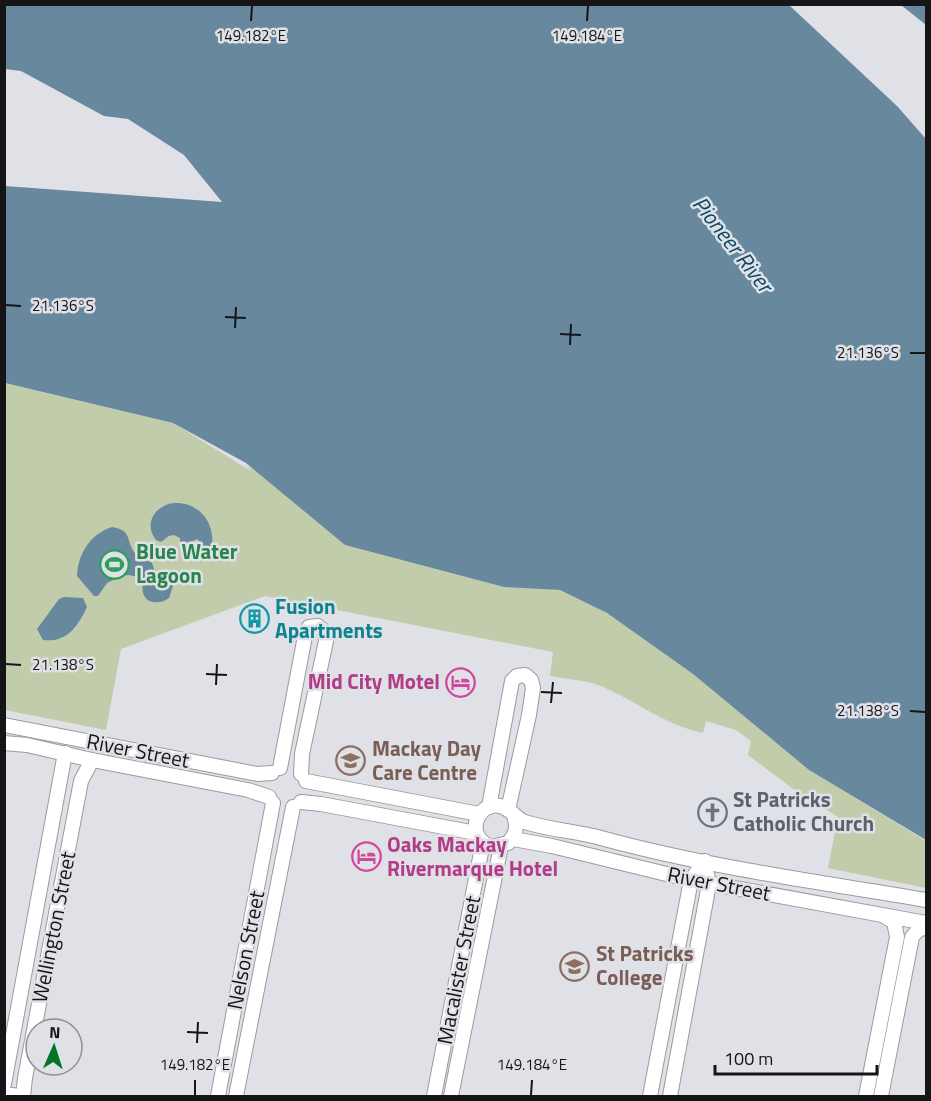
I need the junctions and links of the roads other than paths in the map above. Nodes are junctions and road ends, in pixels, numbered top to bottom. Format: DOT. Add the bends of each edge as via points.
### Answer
graph roads {
  1 [pos="4,725"];
  2 [pos="4,743"];
  3 [pos="502,743"];
  4 [pos="521,748"];
  5 [pos="65,753"];
  6 [pos="92,760"];
  7 [pos="276,771"];
  8 [pos="303,777"];
  9 [pos="271,800"];
  10 [pos="297,804"];
  11 [pos="484,810"];
  12 [pos="511,813"];
  13 [pos="479,838"];
  14 [pos="507,842"];
  15 [pos="705,861"];
  16 [pos="691,880"];
  17 [pos="709,884"];
  18 [pos="925,901"];
  19 [pos="684,912"];
  20 [pos="878,913"];
  21 [pos="703,915"];
  22 [pos="927,922"];
  23 [pos="927,928"];
  24 [pos="879,1029"];
  25 [pos="894,1032"];
  26 [pos="4,1084"];
  27 [pos="4,1094"];
  28 [pos="21,1096"];
  29 [pos="218,1096"];
  30 [pos="236,1096"];
  31 [pos="434,1096"];
  32 [pos="451,1096"];
  33 [pos="650,1096"];
  34 [pos="670,1096"];
  35 [pos="866,1096"];
  36 [pos="881,1096"];
  1 -- 7 [label="street, River Street" via="257,774"];
  2 -- 5 [label="street, River Street"];
  3 -- 4 [label="street"];
  3 -- 4 [label="street" via="512,681 525,675 533,688"];
  3 -- 11 [label="street"];
  4 -- 12 [label="street"];
  5 -- 6 [label="street, River Street"];
  5 -- 26 [label="street, Wellington Street"];
  6 -- 9 [label="street, River Street" via="248,790"];
  6 -- 28 [label="street, Wellington Street" via="81,781"];
  7 -- 8 [label="street" via="291,768"];
  7 -- 8 [label="street" via="305,636 309,627 318,626 325,632 326,640 302,754"];
  7 -- 9 [label="street" via="266,785"];
  8 -- 10 [label="street" via="306,792"];
  8 -- 11 [label="street"];
  9 -- 10 [label="street" via="279,807"];
  9 -- 29 [label="street, Nelson Street"];
  10 -- 13 [label="street" via="321,804"];
  10 -- 30 [label="street, Nelson Street"];
  11 -- 12 [label="street" via="502,807"];
  11 -- 13 [label="street" via="476,820"];
  12 -- 14 [label="street" via="517,827"];
  12 -- 15 [label="street, River Street" via="524,822"];
  13 -- 14 [label="street" via="492,847"];
  13 -- 31 [label="street, Macalister Street"];
  14 -- 16 [label="street, River Street" via="552,846"];
  14 -- 32 [label="street, Macalister Street"];
  15 -- 16 [label="street"];
  15 -- 17 [label="street"];
  15 -- 18 [label="street, River Street"];
  16 -- 17 [label="street, River Street"];
  16 -- 19 [label="street"];
  17 -- 20 [label="street, River Street"];
  17 -- 21 [label="street"];
  19 -- 21 [label="street" via="695,907"];
  19 -- 33 [label="street"];
  20 -- 22 [label="street, River Street"];
  20 -- 24 [label="street" via="892,920 897,934"];
  21 -- 34 [label="street"];
  23 -- 25 [label="street" via="919,929 912,937"];
  24 -- 25 [label="street"];
  24 -- 35 [label="street"];
  25 -- 36 [label="street"];
  27 -- 28 [label="street"];
}
